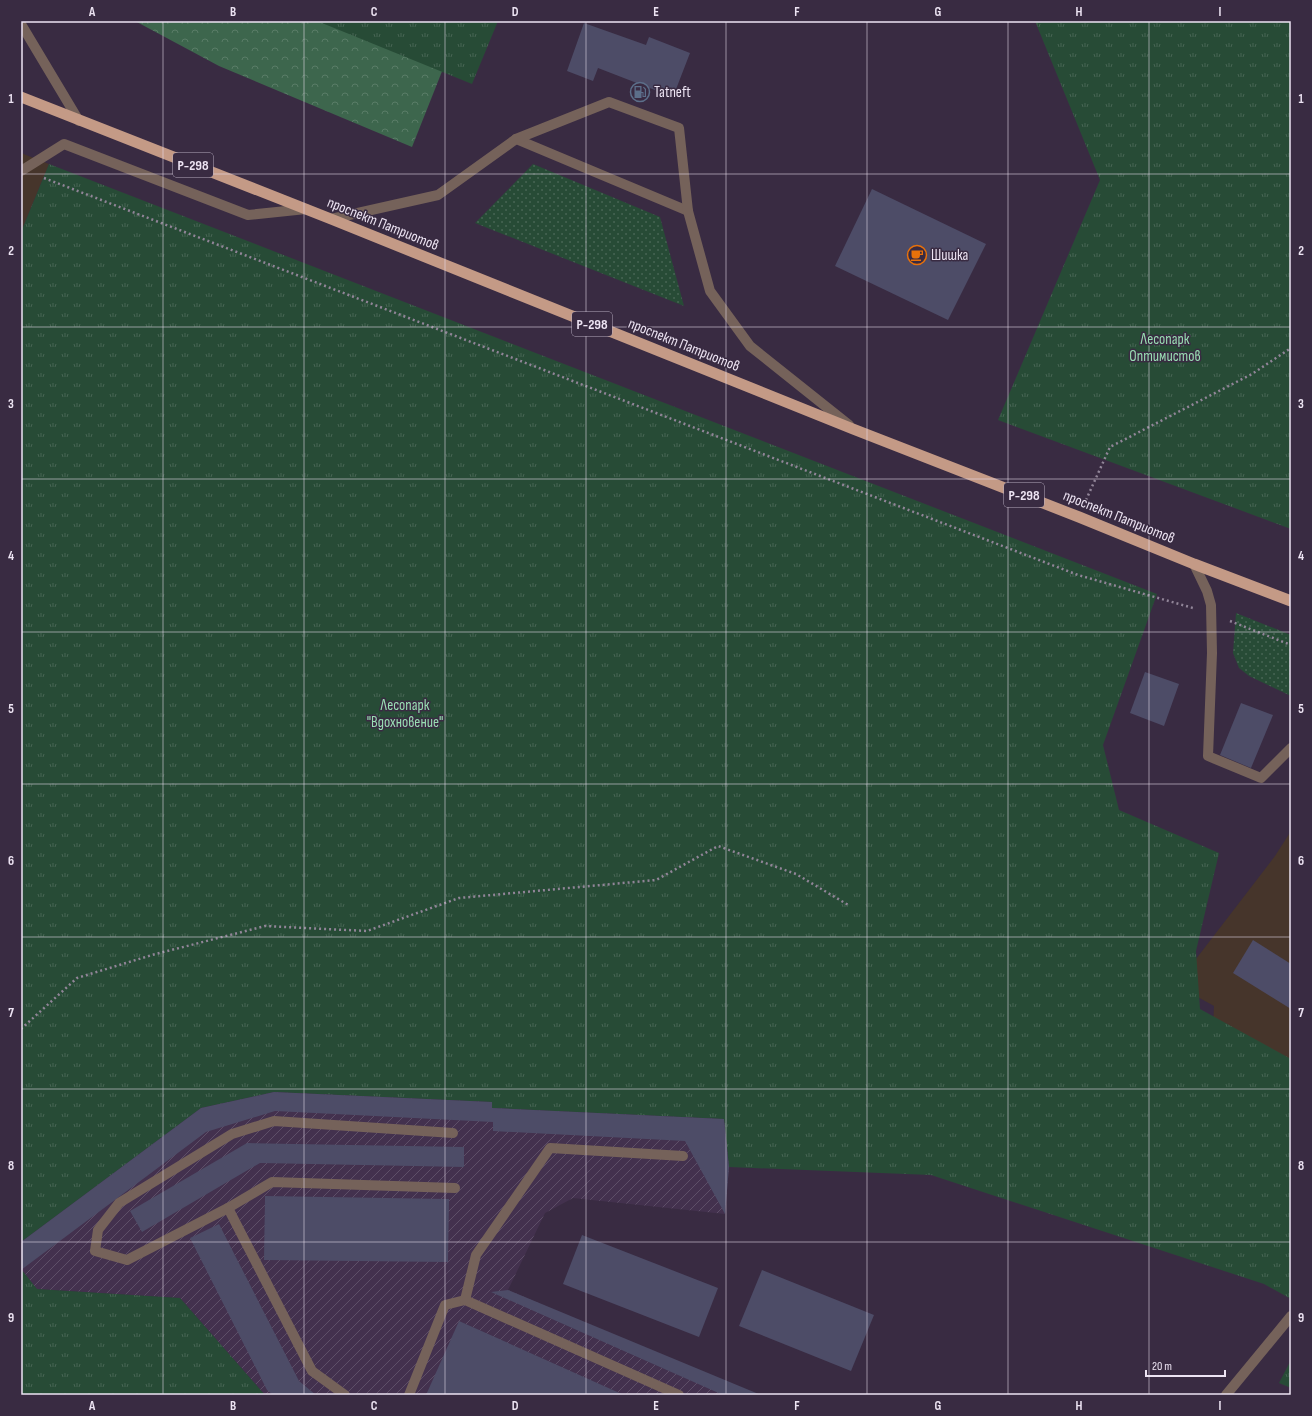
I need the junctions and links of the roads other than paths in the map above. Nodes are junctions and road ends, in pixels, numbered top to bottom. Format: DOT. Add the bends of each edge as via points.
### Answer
graph roads {
  1 [pos="21,24"];
  2 [pos="21,97"];
  3 [pos="80,121"];
  4 [pos="516,139"];
  5 [pos="21,171"];
  6 [pos="306,209"];
  7 [pos="688,211"];
  8 [pos="331,219"];
  9 [pos="853,429"];
  10 [pos="1194,564"];
  11 [pos="1291,601"];
  12 [pos="1291,748"];
  13 [pos="453,1133"];
  14 [pos="683,1156"];
  15 [pos="455,1188"];
  16 [pos="228,1208"];
  17 [pos="465,1300"];
  18 [pos="1291,1316"];
  19 [pos="346,1395"];
  20 [pos="409,1395"];
  21 [pos="679,1395"];
  22 [pos="1226,1395"];
  1 -- 3 [label="street"];
  2 -- 3 [label="highway, проспект Патриотов / Р-298"];
  3 -- 6 [label="highway, проспект Патриотов / Р-298"];
  4 -- 7 [label="street"];
  4 -- 7 [label="street" via="609,102 679,128"];
  4 -- 8 [label="street" via="438,195"];
  5 -- 6 [label="street" via="64,144 248,215"];
  6 -- 8 [label="highway, проспект Патриотов / Р-298"];
  7 -- 9 [label="street" via="710,291 750,346"];
  8 -- 9 [label="highway, проспект Патриотов / Р-298"];
  9 -- 10 [label="highway, проспект Патриотов / Р-298"];
  10 -- 11 [label="highway, проспект Патриотов / Р-298"];
  10 -- 12 [label="street" via="1211,605 1208,756 1261,778"];
  13 -- 16 [label="street" via="274,1121 232,1134 119,1204 98,1230 96,1251 127,1260"];
  14 -- 17 [label="street" via="550,1148 476,1255"];
  15 -- 16 [label="street" via="272,1182"];
  16 -- 19 [label="street" via="312,1371"];
  17 -- 20 [label="street" via="445,1305"];
  17 -- 21 [label="street"];
  18 -- 22 [label="street"];
}
